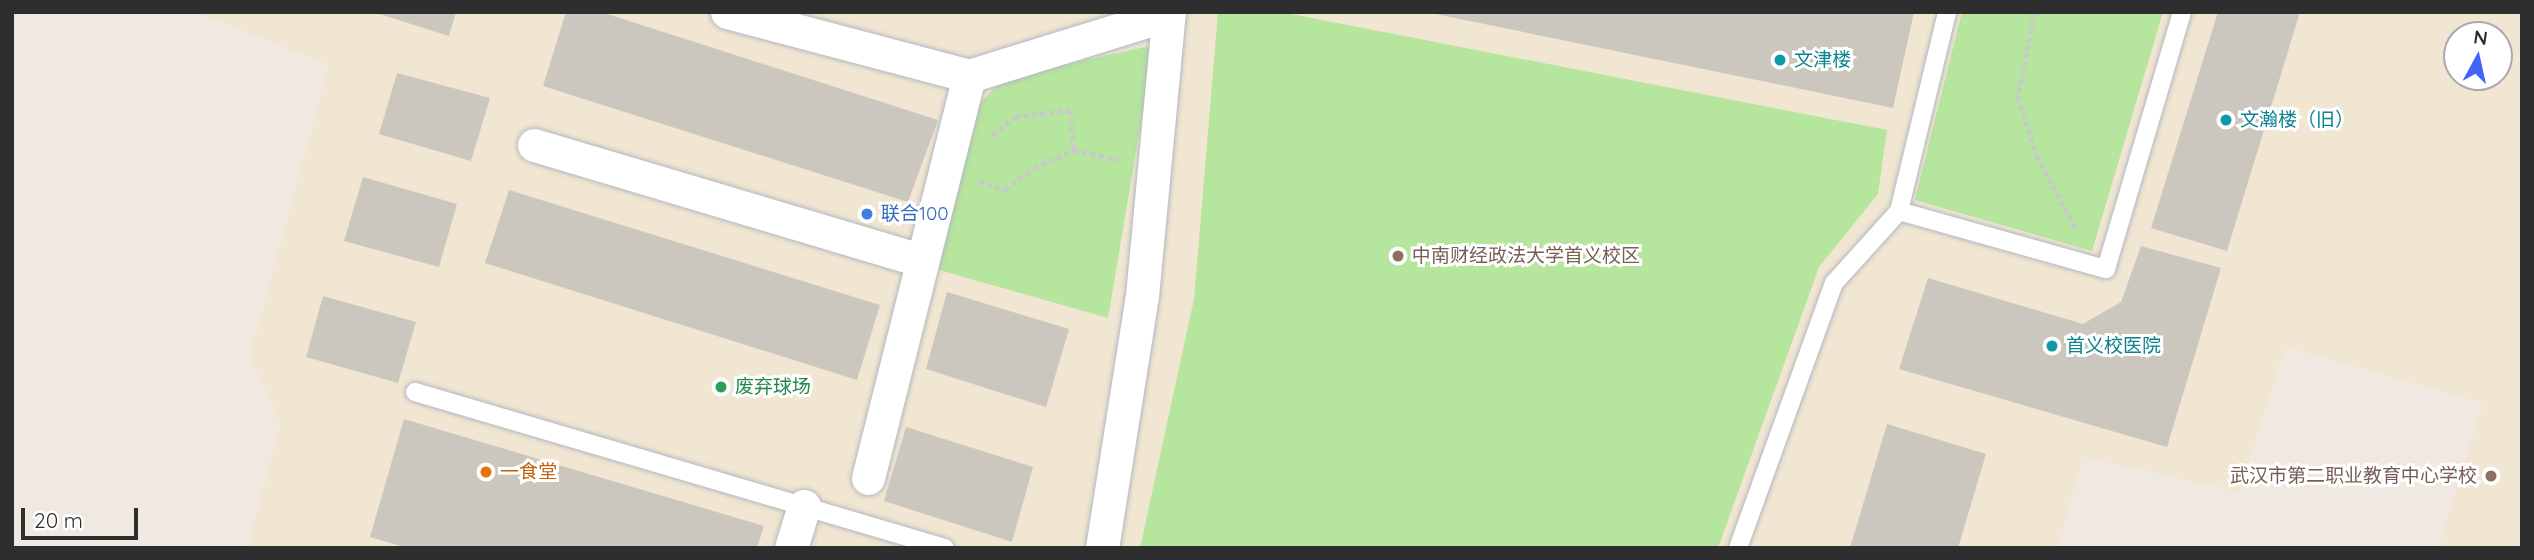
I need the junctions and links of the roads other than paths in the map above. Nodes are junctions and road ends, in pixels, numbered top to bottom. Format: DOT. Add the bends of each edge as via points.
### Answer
graph roads {
  1 [pos="727,12"];
  2 [pos="1947,12"];
  3 [pos="2182,12"];
  4 [pos="1169,13"];
  5 [pos="969,76"];
  6 [pos="534,145"];
  7 [pos="1899,211"];
  8 [pos="922,261"];
  9 [pos="415,392"];
  10 [pos="868,478"];
  11 [pos="804,506"];
  12 [pos="791,548"];
  13 [pos="945,548"];
  14 [pos="1102,548"];
  15 [pos="1738,548"];
  1 -- 5 [label="street"];
  2 -- 7 [label="lane"];
  3 -- 7 [label="lane" via="2106,269"];
  4 -- 5 [label="street"];
  4 -- 14 [label="street" via="1142,296"];
  5 -- 8 [label="street"];
  6 -- 8 [label="street"];
  7 -- 15 [label="lane" via="1835,283"];
  8 -- 10 [label="street"];
  9 -- 11 [label="lane"];
  11 -- 12 [label="street"];
  11 -- 13 [label="lane"];
}
